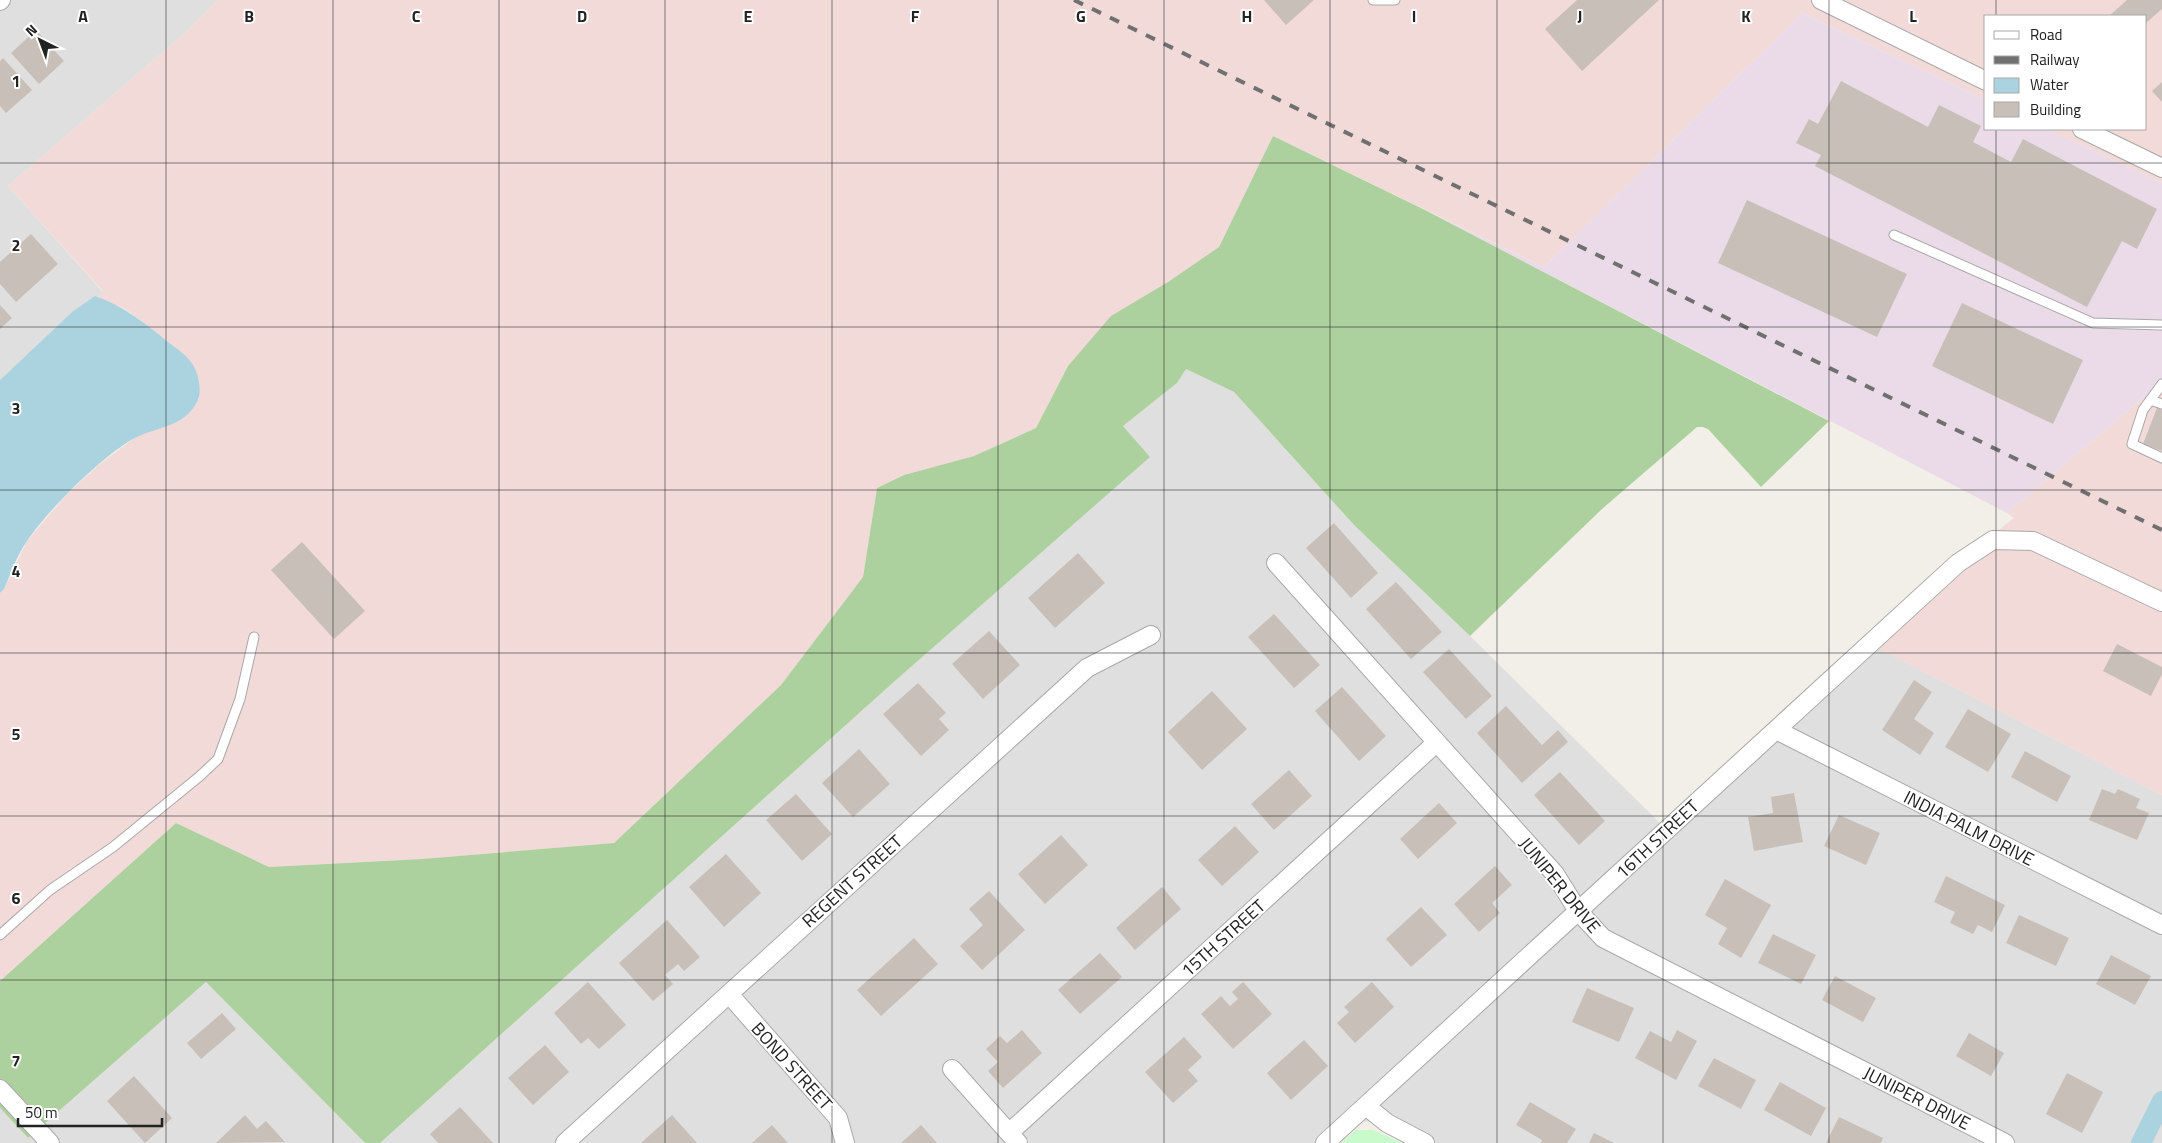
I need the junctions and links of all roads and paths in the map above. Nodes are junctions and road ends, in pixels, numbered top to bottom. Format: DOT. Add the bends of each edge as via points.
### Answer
graph roads {
  1 [pos="1372,0"];
  2 [pos="1395,0"];
  3 [pos="1828,1"];
  4 [pos="1984,80"];
  5 [pos="2084,130"];
  6 [pos="2162,168"];
  7 [pos="1894,235"];
  8 [pos="2162,325"];
  9 [pos="2162,384"];
  10 [pos="2150,400"];
  11 [pos="2162,404"];
  12 [pos="2162,458"];
  13 [pos="1276,563"];
  14 [pos="2162,602"];
  15 [pos="1151,635"];
  16 [pos="254,637"];
  17 [pos="1776,730"];
  18 [pos="1436,743"];
  19 [pos="1578,911"];
  20 [pos="2162,925"];
  21 [pos="0,935"];
  22 [pos="729,994"];
  23 [pos="952,1069"];
  24 [pos="0,1088"];
  25 [pos="1366,1106"];
  26 [pos="1014,1138"];
  27 [pos="50,1143"];
  28 [pos="565,1143"];
  29 [pos="845,1143"];
  30 [pos="1326,1143"];
  31 [pos="1425,1143"];
  32 [pos="2005,1143"];
  1 -- 2 [label="lane"];
  3 -- 4 [label="street"];
  5 -- 6 [label="street"];
  7 -- 8 [label="lane" via="2093,323"];
  9 -- 10 [label="lane"];
  10 -- 11 [label="lane"];
  10 -- 12 [label="lane" via="2143,410 2132,444"];
  13 -- 18 [label="street, JUNIPER DRIVE"];
  14 -- 17 [label="street, 16TH STREET" via="2033,541 1993,540 1958,563"];
  15 -- 22 [label="street, REGENT STREET" via="1086,668"];
  16 -- 21 [label="lane" via="240,699 218,759 113,846 50,890"];
  17 -- 19 [label="street, 16TH STREET"];
  17 -- 20 [label="street, INDIA PALM DRIVE"];
  18 -- 19 [label="street, JUNIPER DRIVE" via="1555,874"];
  18 -- 26 [label="street, 15TH STREET"];
  19 -- 25 [label="street, 16TH STREET"];
  19 -- 32 [label="street, JUNIPER DRIVE" via="1603,938"];
  22 -- 28 [label="street, REGENT STREET"];
  22 -- 29 [label="street, BOND STREET" via="838,1118"];
  23 -- 26 [label="street"];
  24 -- 27 [label="street"];
  25 -- 30 [label="street, 16TH STREET"];
  25 -- 31 [label="street" via="1387,1123"];
}
